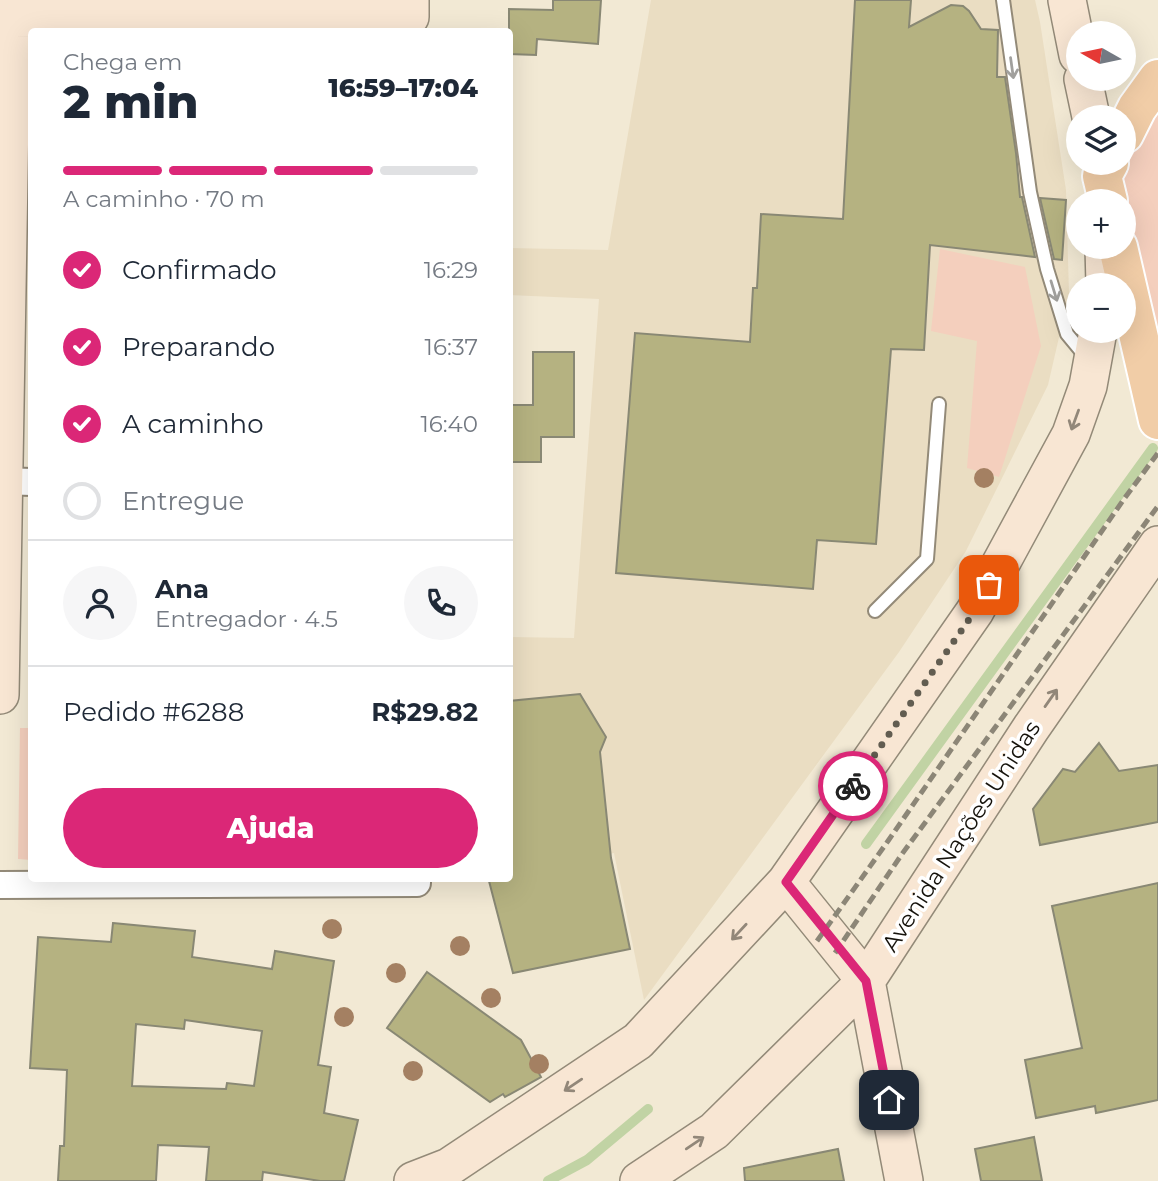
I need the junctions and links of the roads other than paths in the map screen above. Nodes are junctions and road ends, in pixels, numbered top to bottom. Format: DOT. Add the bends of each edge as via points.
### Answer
graph roads {
  1 [pos="1003,0"];
  2 [pos="1067,0"];
  3 [pos="8,12"];
  4 [pos="410,16"];
  5 [pos="1071,21"];
  6 [pos="1158,79"];
  7 [pos="1136,110"];
  8 [pos="1121,259"];
  9 [pos="1095,347"];
  10 [pos="939,404"];
  11 [pos="1158,419"];
  12 [pos="12,481"];
  13 [pos="1158,545"];
  14 [pos="875,611"];
  15 [pos="0,695"];
  16 [pos="278,882"];
  17 [pos="786,882"];
  18 [pos="0,884"];
  19 [pos="866,981"];
  20 [pos="413,1181"];
  21 [pos="639,1181"];
  22 [pos="904,1181"];
  1 -- 9 [label="lane, one-way" via="1030,192 1047,269 1068,334"];
  2 -- 5 [label="main road"];
  3 -- 4 [label="main road"];
  3 -- 12 [label="main road" via="14,154"];
  6 -- 7 [label="main road"];
  8 -- 11 [label="main road"];
  9 -- 17 [label="main road, one-way" via="1088,386 1071,434 975,611"];
  10 -- 14 [label="lane" via="927,559"];
  12 -- 15 [label="main road"];
  19 -- 13 [label="main road, Avenida Nações Unidas, one-way" via="1031,727"];
  16 -- 18 [label="street"];
  17 -- 19 [label="main road"];
  17 -- 20 [label="main road, one-way" via="638,1041 449,1167"];
  21 -- 19 [label="main road, Avenida Nações Unidas, one-way" via="714,1131"];
  19 -- 22 [label="main road"];
}
